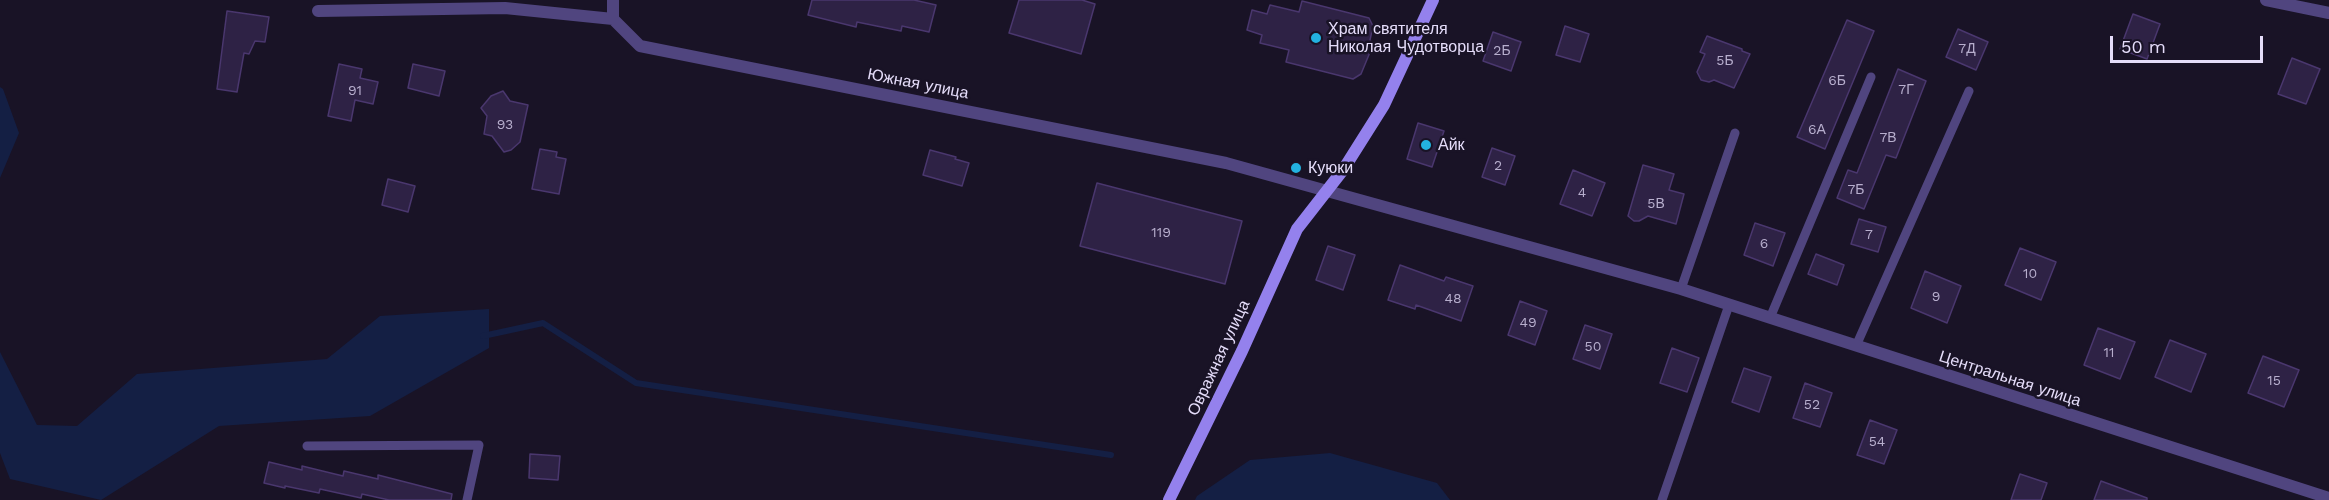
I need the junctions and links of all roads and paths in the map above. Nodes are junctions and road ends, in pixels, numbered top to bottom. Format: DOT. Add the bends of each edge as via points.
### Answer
graph roads {
  1 [pos="613,0"];
  2 [pos="1433,0"];
  3 [pos="2266,0"];
  4 [pos="318,11"];
  5 [pos="2329,13"];
  6 [pos="613,19"];
  7 [pos="1871,77"];
  8 [pos="1969,91"];
  9 [pos="1735,134"];
  10 [pos="1327,191"];
  11 [pos="1681,289"];
  12 [pos="1729,305"];
  13 [pos="1770,318"];
  14 [pos="1856,346"];
  15 [pos="308,446"];
  16 [pos="2329,498"];
  17 [pos="466,500"];
  18 [pos="1169,500"];
  19 [pos="1662,500"];
  1 -- 6 [label="street"];
  2 -- 10 [label="street, Овражная улица" via="1384,105"];
  3 -- 5 [label="street"];
  4 -- 6 [label="street" via="505,8"];
  6 -- 10 [label="street, Южная улица" via="640,46 1226,163"];
  7 -- 13 [label="lane"];
  8 -- 14 [label="lane"];
  9 -- 11 [label="lane"];
  10 -- 11 [label="street, Центральная улица"];
  10 -- 18 [label="street, Овражная улица" via="1297,229"];
  11 -- 12 [label="street, Центральная улица"];
  12 -- 13 [label="street, Центральная улица"];
  12 -- 19 [label="lane"];
  13 -- 14 [label="street, Центральная улица"];
  14 -- 16 [label="street, Центральная улица"];
  15 -- 17 [label="lane" via="479,445"];
}
